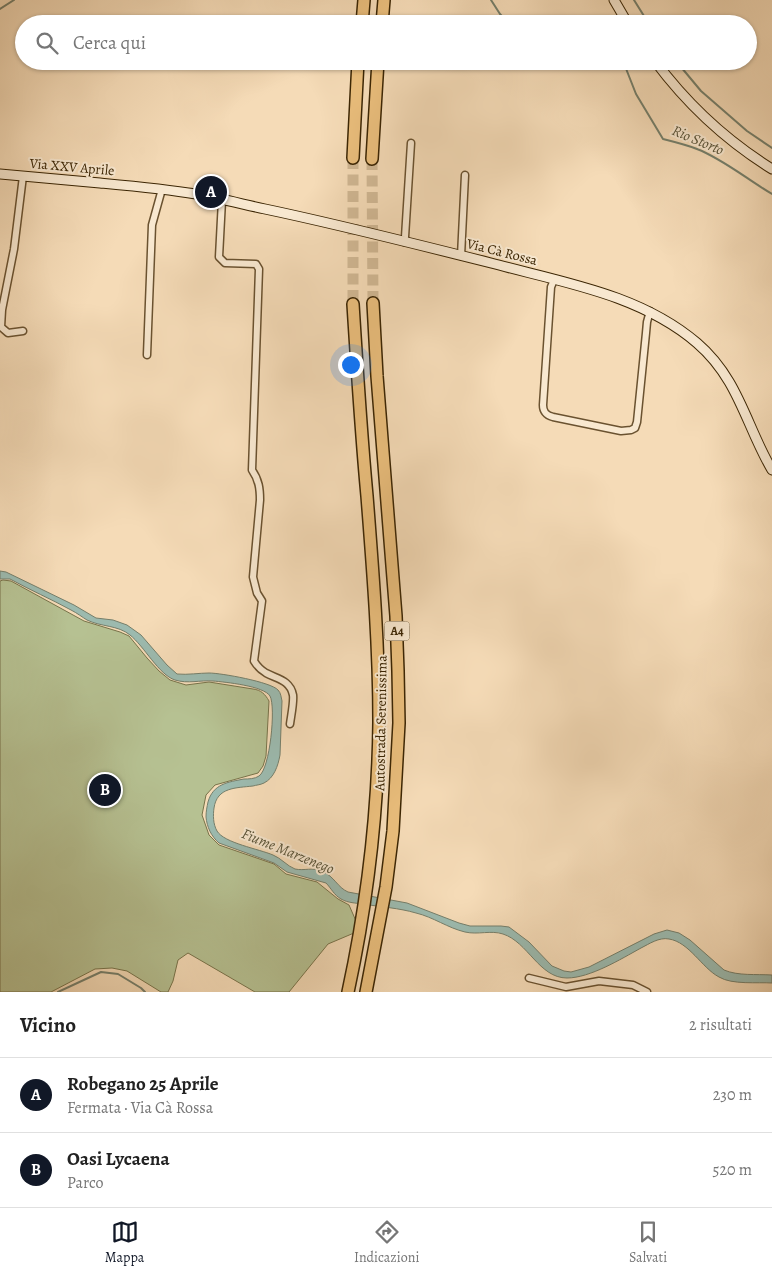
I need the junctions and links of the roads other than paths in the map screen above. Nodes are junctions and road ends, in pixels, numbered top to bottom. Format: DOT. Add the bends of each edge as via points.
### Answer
graph roads {
  1 [pos="364,0"];
  2 [pos="384,0"];
  3 [pos="614,0"];
  4 [pos="363,15"];
  5 [pos="383,15"];
  6 [pos="623,15"];
  7 [pos="358,70"];
  8 [pos="377,70"];
  9 [pos="661,70"];
  10 [pos="411,143"];
  11 [pos="353,158"];
  12 [pos="372,159"];
  13 [pos="772,169"];
  14 [pos="0,174"];
  15 [pos="465,175"];
  16 [pos="23,176"];
  17 [pos="142,187"];
  18 [pos="162,189"];
  19 [pos="222,200"];
  20 [pos="404,242"];
  21 [pos="461,256"];
  22 [pos="554,280"];
  23 [pos="373,303"];
  24 [pos="354,304"];
  25 [pos="650,311"];
  26 [pos="24,331"];
  27 [pos="147,355"];
  28 [pos="772,470"];
  29 [pos="290,724"];
  30 [pos="529,978"];
  31 [pos="368,986"];
  32 [pos="348,992"];
  33 [pos="647,992"];
  1 -- 4 [label="highway"];
  2 -- 5 [label="highway"];
  3 -- 6 [label="main road"];
  7 -- 11 [label="highway"];
  8 -- 12 [label="highway"];
  9 -- 13 [label="main road" via="712,124"];
  10 -- 20 [label="street"];
  14 -- 16 [label="main road, Via XXV Aprile"];
  15 -- 21 [label="street"];
  16 -- 17 [label="main road, Via XXV Aprile"];
  16 -- 26 [label="street" via="1,327 8,333"];
  17 -- 18 [label="main road, Via Cà Rossa"];
  18 -- 19 [label="main road, Via Cà Rossa"];
  18 -- 27 [label="street" via="152,225"];
  19 -- 20 [label="main road, Via Cà Rossa"];
  19 -- 29 [label="street" via="219,257 225,263 256,264 258,269 252,470 260,487 253,577 262,601 254,661 265,672 285,681 290,688 293,695"];
  20 -- 21 [label="main road, Via Cà Rossa"];
  21 -- 22 [label="main road, Via Cà Rossa"];
  22 -- 25 [label="main road, Via Cà Rossa"];
  22 -- 25 [label="street" via="543,405 543,411 553,417 620,431 635,428"];
  23 -- 31 [label="highway, Autostrada Serenissima / A4" via="396,608 399,723 393,831"];
  24 -- 32 [label="highway, Autostrada Serenissima / A4" via="376,620 379,724 367,885"];
  25 -- 28 [label="main road, Via Cà Rossa" via="697,342 711,356 736,392"];
  30 -- 33 [label="street" via="566,987 599,981 633,985"];
}
